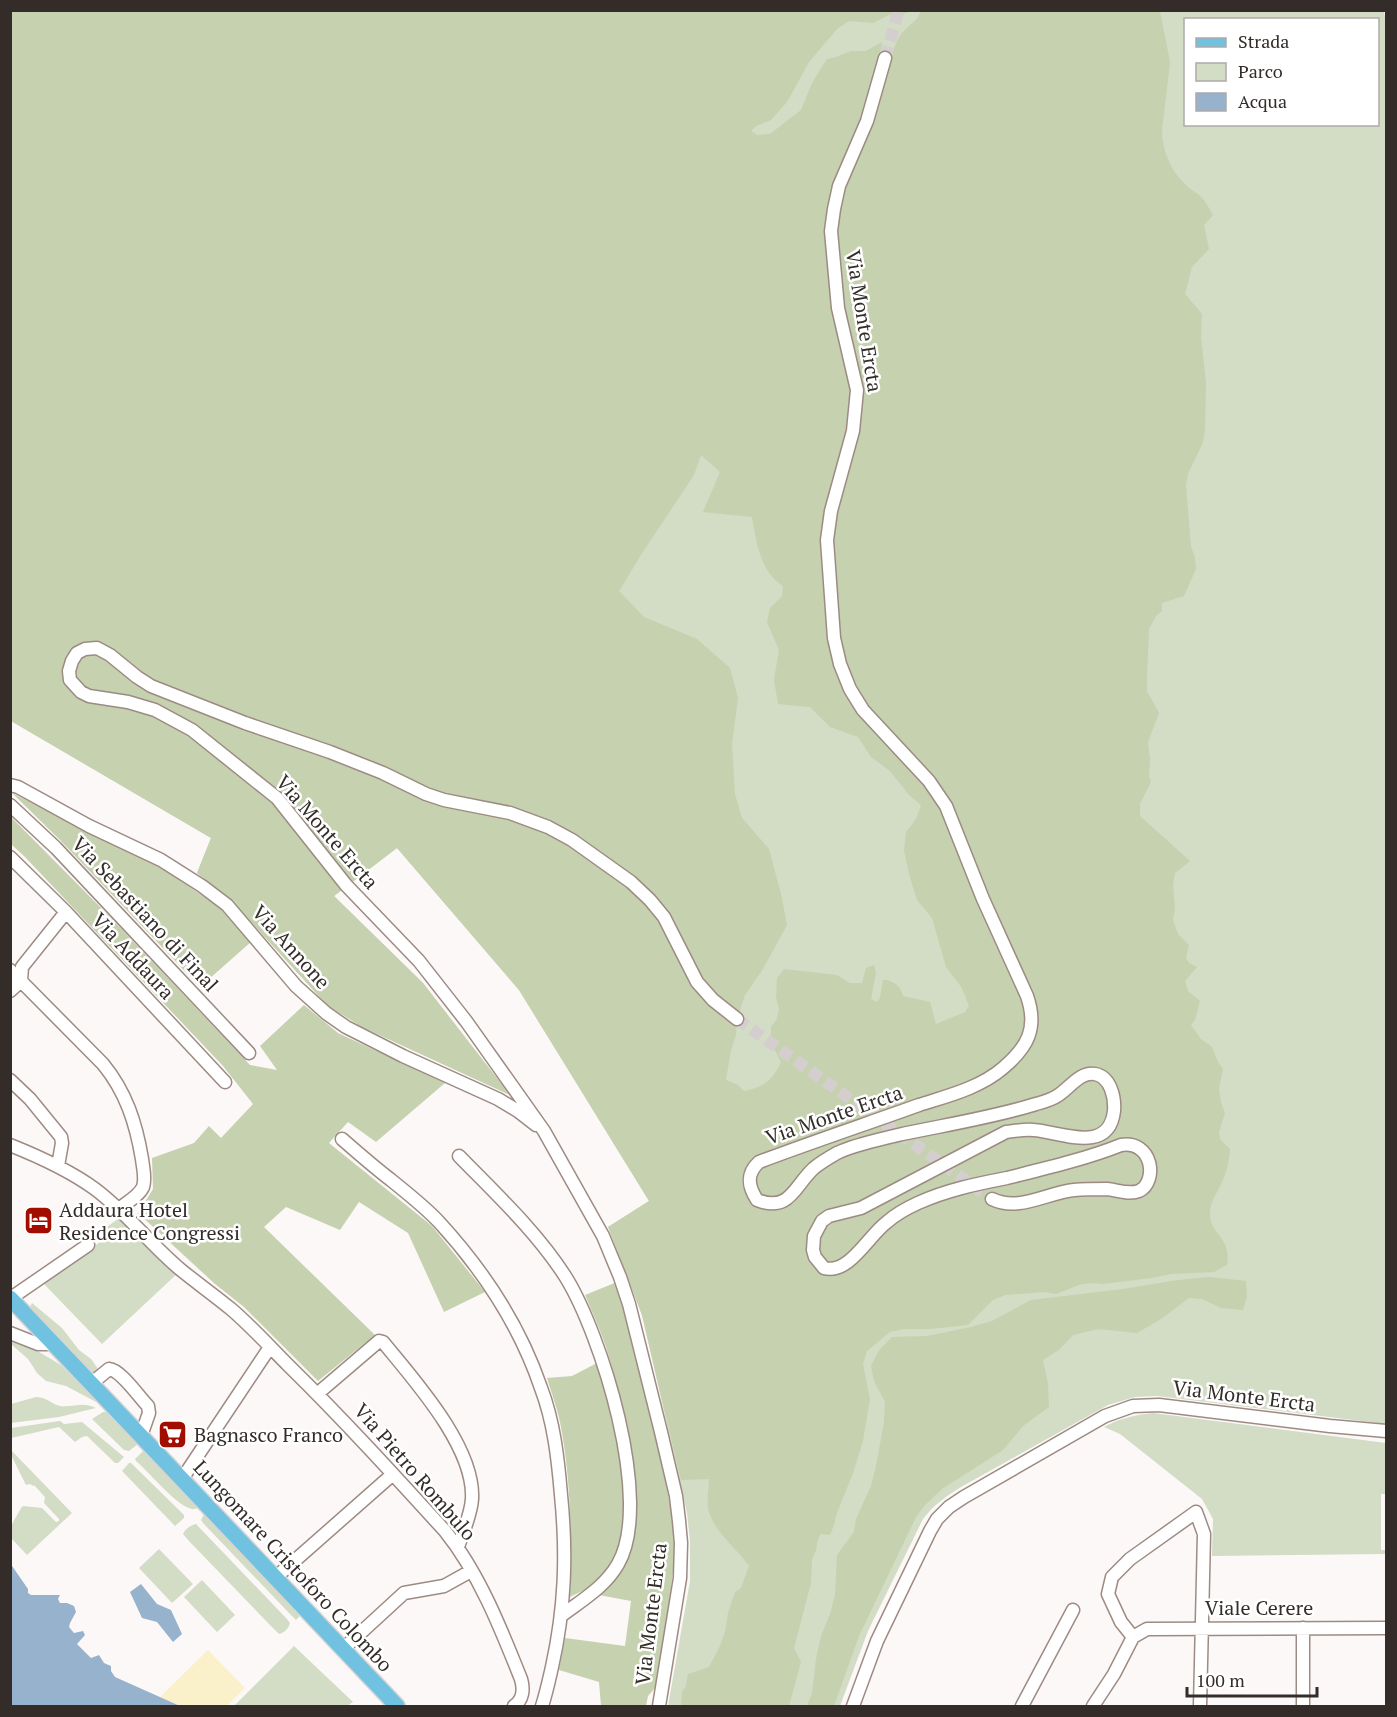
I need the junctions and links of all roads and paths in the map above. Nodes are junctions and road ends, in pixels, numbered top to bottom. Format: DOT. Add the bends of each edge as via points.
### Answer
graph roads {
  1 [pos="885,58"];
  2 [pos="10,785"];
  3 [pos="10,805"];
  4 [pos="10,857"];
  5 [pos="66,912"];
  6 [pos="10,970"];
  7 [pos="21,981"];
  8 [pos="10,991"];
  9 [pos="737,1019"];
  10 [pos="249,1053"];
  11 [pos="10,1080"];
  12 [pos="225,1082"];
  13 [pos="544,1131"];
  14 [pos="342,1139"];
  15 [pos="10,1145"];
  16 [pos="459,1156"];
  17 [pos="58,1166"];
  18 [pos="992,1198"];
  19 [pos="119,1209"];
  20 [pos="88,1245"];
  21 [pos="11,1298"];
  22 [pos="10,1333"];
  23 [pos="54,1344"];
  24 [pos="270,1347"];
  25 [pos="92,1383"];
  26 [pos="317,1394"];
  27 [pos="1386,1431"];
  28 [pos="141,1436"];
  29 [pos="393,1474"];
  30 [pos="182,1479"];
  31 [pos="458,1547"];
  32 [pos="471,1571"];
  33 [pos="275,1578"];
  34 [pos="1073,1610"];
  35 [pos="561,1616"];
  36 [pos="1203,1628"];
  37 [pos="1303,1628"];
  38 [pos="1386,1628"];
  39 [pos="1134,1637"];
  40 [pos="343,1649"];
  41 [pos="397,1707"];
  42 [pos="514,1707"];
  43 [pos="542,1707"];
  44 [pos="659,1707"];
  45 [pos="853,1707"];
  46 [pos="1022,1707"];
  47 [pos="1093,1707"];
  48 [pos="1200,1707"];
  49 [pos="1303,1707"];
  1 -- 18 [label="street, Via Monte Ercta" via="865,126 839,186 831,231 838,308 857,390 853,431 827,540 834,638 850,689 863,710 929,781 946,806 982,899 1027,996 1031,1032 1019,1051 990,1077 967,1089 759,1162 752,1168 749,1185 757,1200 773,1205 782,1203 815,1167 838,1153 867,1143 1012,1112 1058,1096 1084,1075 1094,1073 1103,1077 1110,1087 1114,1113 1097,1137 1035,1130 1006,1132 861,1208 829,1216 817,1228 813,1242 815,1257 824,1268 840,1268 886,1222 943,1193 1024,1174 1121,1144 1141,1147 1150,1168 1148,1182 1140,1191 1071,1190 1017,1204"];
  2 -- 13 [label="street, Via Annone" via="161,860 202,886 227,905 296,986 346,1027 498,1099"];
  3 -- 10 [label="street, Via Sebastiano di Final" via="56,848"];
  4 -- 5 [label="street, Via Addaura"];
  5 -- 7 [label="street" via="22,967"];
  5 -- 12 [label="street, Via Addaura"];
  6 -- 7 [label="street"];
  7 -- 8 [label="street"];
  7 -- 19 [label="street" via="103,1064 124,1096 138,1134 144,1179 137,1194"];
  9 -- 13 [label="street, Via Monte Ercta" via="697,982 664,917 650,900 572,840 510,813 426,794 330,752 151,686 97,648 77,653 69,672 70,680 81,693 155,710 192,730 277,798 346,885 437,984"];
  11 -- 17 [label="street" via="61,1137"];
  13 -- 44 [label="street, Via Monte Ercta" via="603,1236 620,1277 676,1496 680,1578"];
  14 -- 35 [label="street" via="438,1221 483,1275 518,1334 541,1388 559,1468 565,1562"];
  15 -- 17 [label="street, Via Pietro Rombulo"];
  16 -- 35 [label="street" via="524,1223 565,1276 595,1338 623,1440 630,1523 619,1563 607,1581"];
  17 -- 19 [label="street, Via Pietro Rombulo"];
  19 -- 24 [label="street, Via Pietro Rombulo" via="172,1262"];
  20 -- 21 [label="street"];
  21 -- 23 [label="main road, Lungomare Cristoforo Colombo"];
  22 -- 23 [label="street" via="38,1344"];
  23 -- 25 [label="main road, Lungomare Cristoforo Colombo"];
  24 -- 26 [label="street, Via Pietro Rombulo"];
  24 -- 30 [label="street"];
  25 -- 28 [label="main road, Lungomare Cristoforo Colombo"];
  25 -- 28 [label="street" via="109,1369 121,1375 148,1406"];
  26 -- 29 [label="street, Via Pietro Rombulo"];
  26 -- 31 [label="street" via="379,1341 383,1342 440,1415 467,1468 472,1498"];
  27 -- 45 [label="street, Via Monte Ercta" via="1159,1405 1133,1406 1105,1416 964,1497 937,1519 877,1641"];
  28 -- 30 [label="main road, Lungomare Cristoforo Colombo"];
  29 -- 31 [label="street, Via Pietro Rombulo"];
  29 -- 33 [label="street"];
  30 -- 33 [label="main road, Lungomare Cristoforo Colombo"];
  31 -- 32 [label="street, Via Pietro Rombulo"];
  32 -- 40 [label="street" via="444,1586 404,1593"];
  32 -- 42 [label="street, Via Pietro Rombulo" via="521,1678 522,1697"];
  33 -- 40 [label="main road, Lungomare Cristoforo Colombo"];
  34 -- 46 [label="street"];
  35 -- 43 [label="street"];
  36 -- 37 [label="street, Viale Cerere"];
  36 -- 39 [label="street, Viale Cerere" via="1147,1629"];
  36 -- 39 [label="street" via="1204,1534 1196,1512 1130,1559 1112,1577 1108,1594 1121,1622"];
  36 -- 48 [label="street"];
  37 -- 38 [label="street, Viale Cerere"];
  37 -- 49 [label="street"];
  39 -- 47 [label="street"];
  40 -- 41 [label="main road, Lungomare Cristoforo Colombo"];
}
